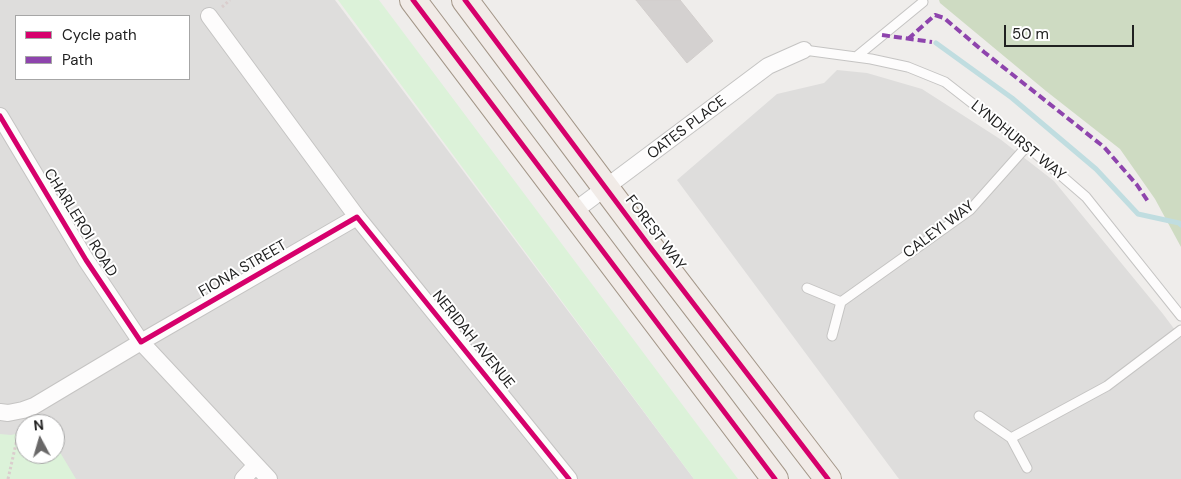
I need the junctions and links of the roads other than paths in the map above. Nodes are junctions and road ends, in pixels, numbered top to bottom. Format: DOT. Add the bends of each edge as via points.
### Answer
graph roads {
  1 [pos="413,0"];
  2 [pos="465,0"];
  3 [pos="923,2"];
  4 [pos="209,16"];
  5 [pos="804,50"];
  6 [pos="856,57"];
  7 [pos="0,116"];
  8 [pos="1027,146"];
  9 [pos="606,188"];
  10 [pos="574,212"];
  11 [pos="357,217"];
  12 [pos="807,288"];
  13 [pos="841,302"];
  14 [pos="1181,316"];
  15 [pos="1181,330"];
  16 [pos="832,336"];
  17 [pos="141,342"];
  18 [pos="0,412"];
  19 [pos="979,416"];
  20 [pos="1011,438"];
  21 [pos="256,466"];
  22 [pos="1027,468"];
  23 [pos="243,479"];
  24 [pos="269,479"];
  25 [pos="570,479"];
  26 [pos="775,479"];
  27 [pos="828,479"];
  1 -- 10 [label="main road"];
  2 -- 9 [label="main road, FOREST WAY"];
  3 -- 6 [label="lane"];
  4 -- 11 [label="street, NERIDAH AVENUE"];
  5 -- 6 [label="lane, LYNDHURST WAY"];
  5 -- 9 [label="street, OATES PLACE" via="768,66"];
  6 -- 8 [label="lane, LYNDHURST WAY" via="908,67 945,82"];
  7 -- 17 [label="street, CHARLEROI ROAD" via="86,260"];
  8 -- 13 [label="lane, CALEYI WAY" via="970,210"];
  8 -- 14 [label="lane, LYNDHURST WAY" via="1086,197"];
  9 -- 10 [label="street, OATES PLACE"];
  9 -- 27 [label="main road, FOREST WAY"];
  10 -- 26 [label="main road"];
  11 -- 17 [label="street, FIONA STREET"];
  11 -- 25 [label="street, NERIDAH AVENUE"];
  12 -- 13 [label="lane"];
  13 -- 16 [label="lane"];
  15 -- 20 [label="lane" via="1107,386"];
  17 -- 18 [label="street, FIONA STREET" via="34,406"];
  17 -- 21 [label="street, CHARLEROI ROAD"];
  19 -- 20 [label="lane"];
  20 -- 22 [label="lane"];
  21 -- 23 [label="street"];
  21 -- 24 [label="street, CHARLEROI ROAD"];
}
